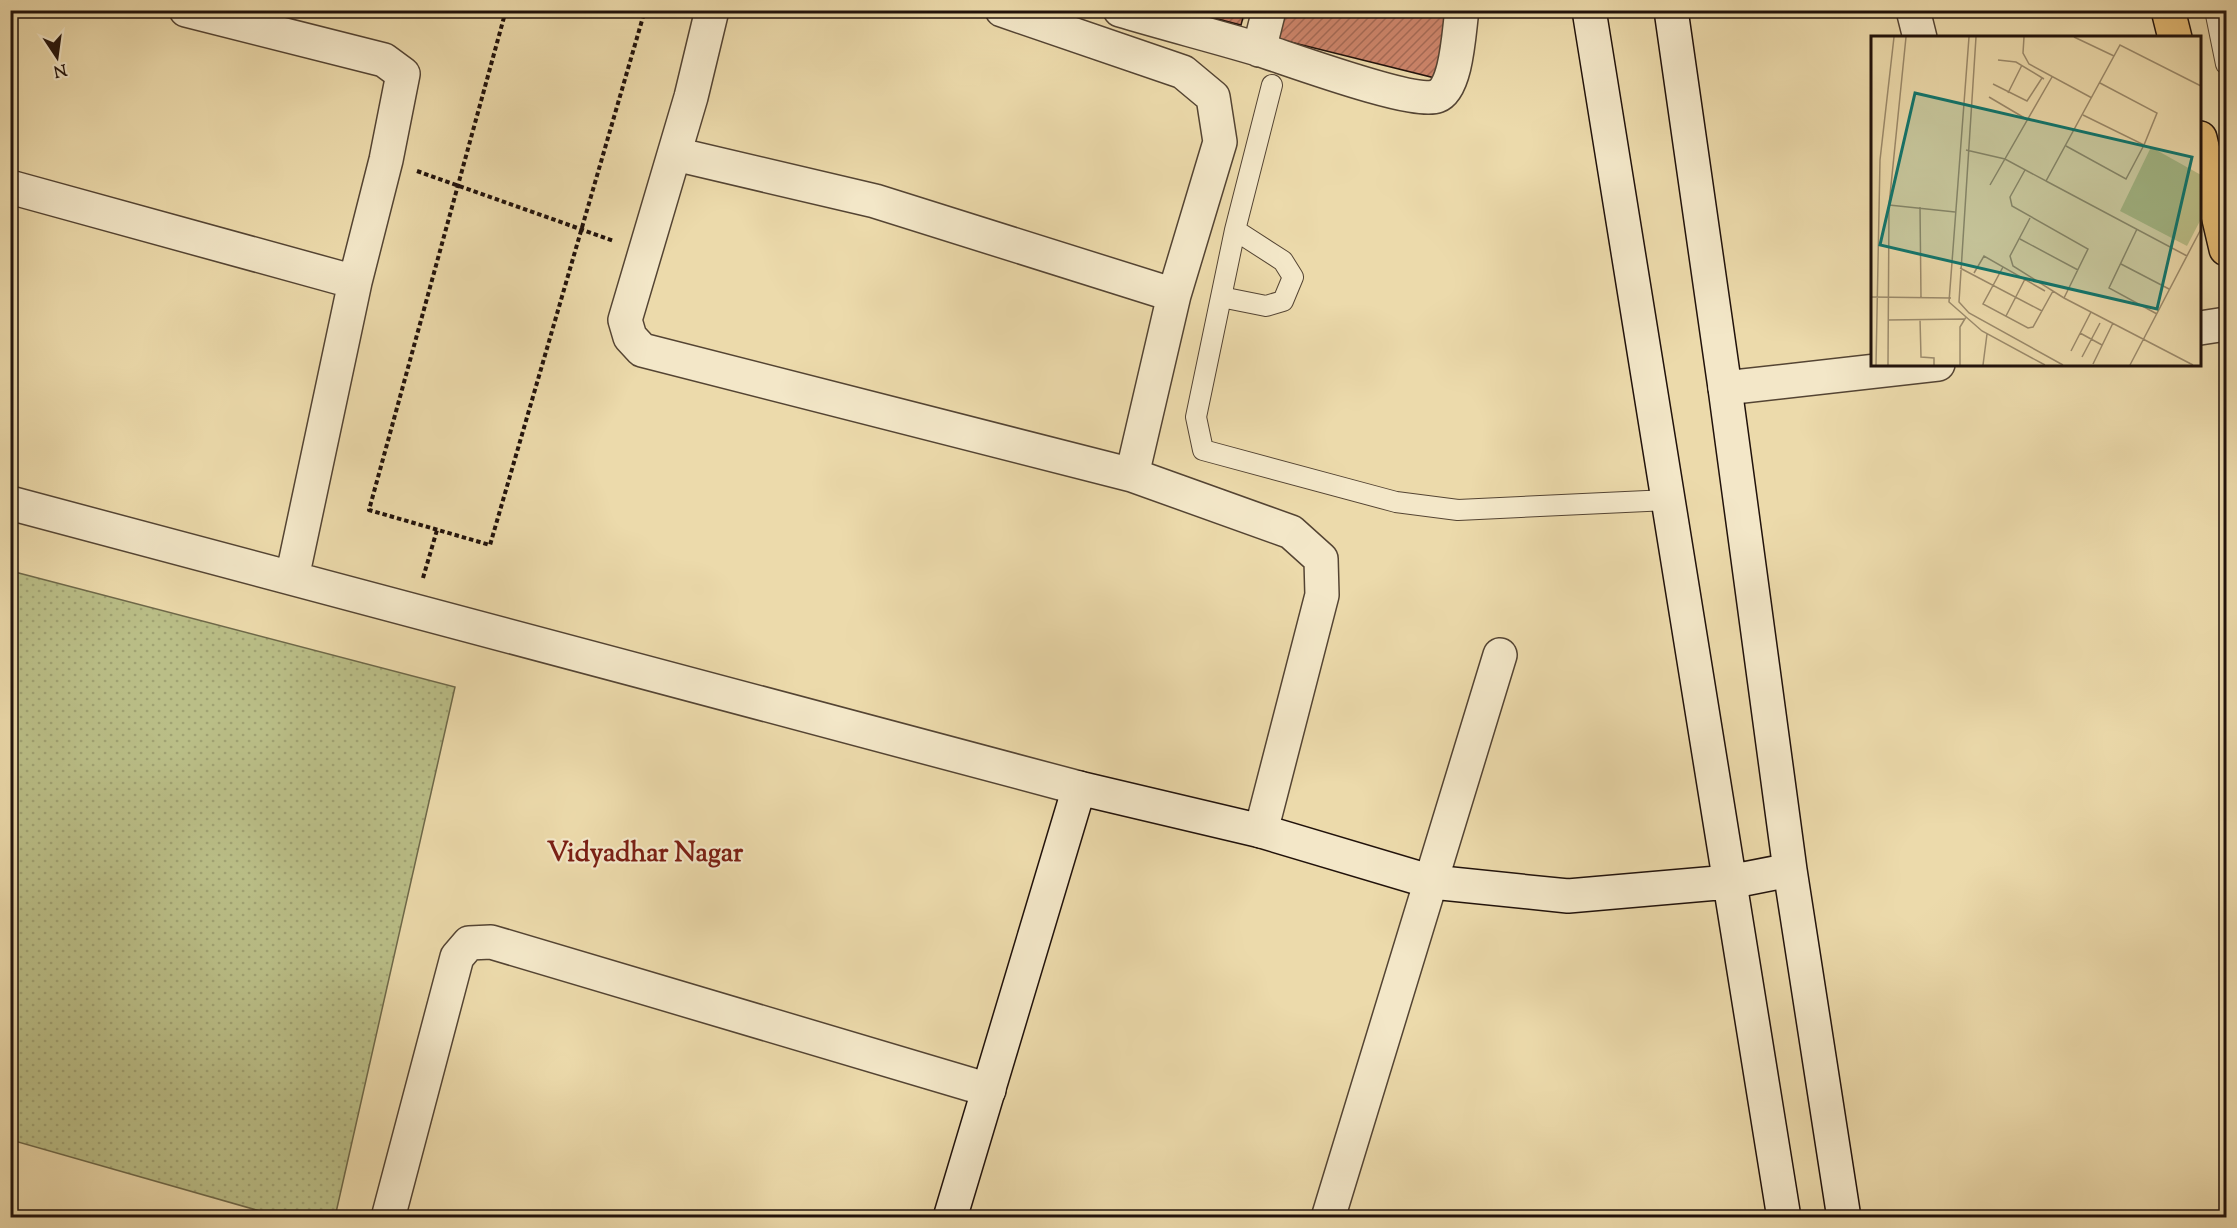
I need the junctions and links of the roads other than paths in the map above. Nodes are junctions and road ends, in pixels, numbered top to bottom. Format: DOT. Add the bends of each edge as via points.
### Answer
graph roads {
  1 [pos="186,10"];
  2 [pos="712,10"];
  3 [pos="1002,10"];
  4 [pos="1119,10"];
  5 [pos="1269,10"];
  6 [pos="1462,10"];
  7 [pos="1589,10"];
  8 [pos="1671,10"];
  9 [pos="1913,10"];
  10 [pos="2168,10"];
  11 [pos="2215,10"];
  12 [pos="1920,36"];
  13 [pos="2174,36"];
  14 [pos="1259,50"];
  15 [pos="2226,64"];
  16 [pos="1272,85"];
  17 [pos="2201,146"];
  18 [pos="675,154"];
  19 [pos="10,187"];
  20 [pos="1235,230"];
  21 [pos="2226,249"];
  22 [pos="355,282"];
  23 [pos="1174,296"];
  24 [pos="1221,297"];
  25 [pos="2226,324"];
  26 [pos="2201,328"];
  27 [pos="1920,366"];
  28 [pos="1725,388"];
  29 [pos="1132,475"];
  30 [pos="1668,500"];
  31 [pos="10,503"];
  32 [pos="292,578"];
  33 [pos="1500,655"];
  34 [pos="1079,788"];
  35 [pos="1261,831"];
  36 [pos="1790,870"];
  37 [pos="1432,882"];
  38 [pos="1729,882"];
  39 [pos="989,1090"];
  40 [pos="388,1218"];
  41 [pos="950,1218"];
  42 [pos="1328,1218"];
  43 [pos="1784,1218"];
  44 [pos="1844,1218"];
  1 -- 22 [label="street" via="384,60 404,74"];
  2 -- 18 [label="street"];
  3 -- 23 [label="street" via="1183,72 1213,97 1220,142"];
  4 -- 14 [label="street"];
  5 -- 14 [label="street"];
  6 -- 14 [label="street" via="1455,63 1447,87 1438,96 1422,98 1380,88"];
  7 -- 30 [label="street"];
  8 -- 28 [label="street"];
  9 -- 12 [label="street"];
  10 -- 13 [label="main road"];
  11 -- 15 [label="lane"];
  16 -- 20 [label="lane"];
  17 -- 21 [label="main road"];
  18 -- 23 [label="street" via="875,201"];
  18 -- 29 [label="street" via="625,320 630,336 642,350"];
  19 -- 22 [label="street"];
  20 -- 24 [label="lane"];
  20 -- 24 [label="lane" via="1283,261 1293,277 1283,301 1266,306"];
  22 -- 32 [label="street"];
  23 -- 29 [label="street"];
  24 -- 30 [label="lane" via="1196,417 1203,450 1396,502 1458,510"];
  25 -- 26 [label="street"];
  27 -- 28 [label="street"];
  28 -- 36 [label="street"];
  29 -- 35 [label="street" via="1291,532 1321,559 1322,595"];
  30 -- 38 [label="street"];
  31 -- 32 [label="street"];
  32 -- 34 [label="street"];
  33 -- 37 [label="street"];
  34 -- 35 [label="street"];
  34 -- 39 [label="street"];
  35 -- 37 [label="street"];
  36 -- 38 [label="street"];
  36 -- 44 [label="street"];
  37 -- 38 [label="street" via="1568,896"];
  37 -- 42 [label="street"];
  38 -- 43 [label="street"];
  39 -- 40 [label="street" via="491,942 469,943 456,957"];
  39 -- 41 [label="street"];
}
